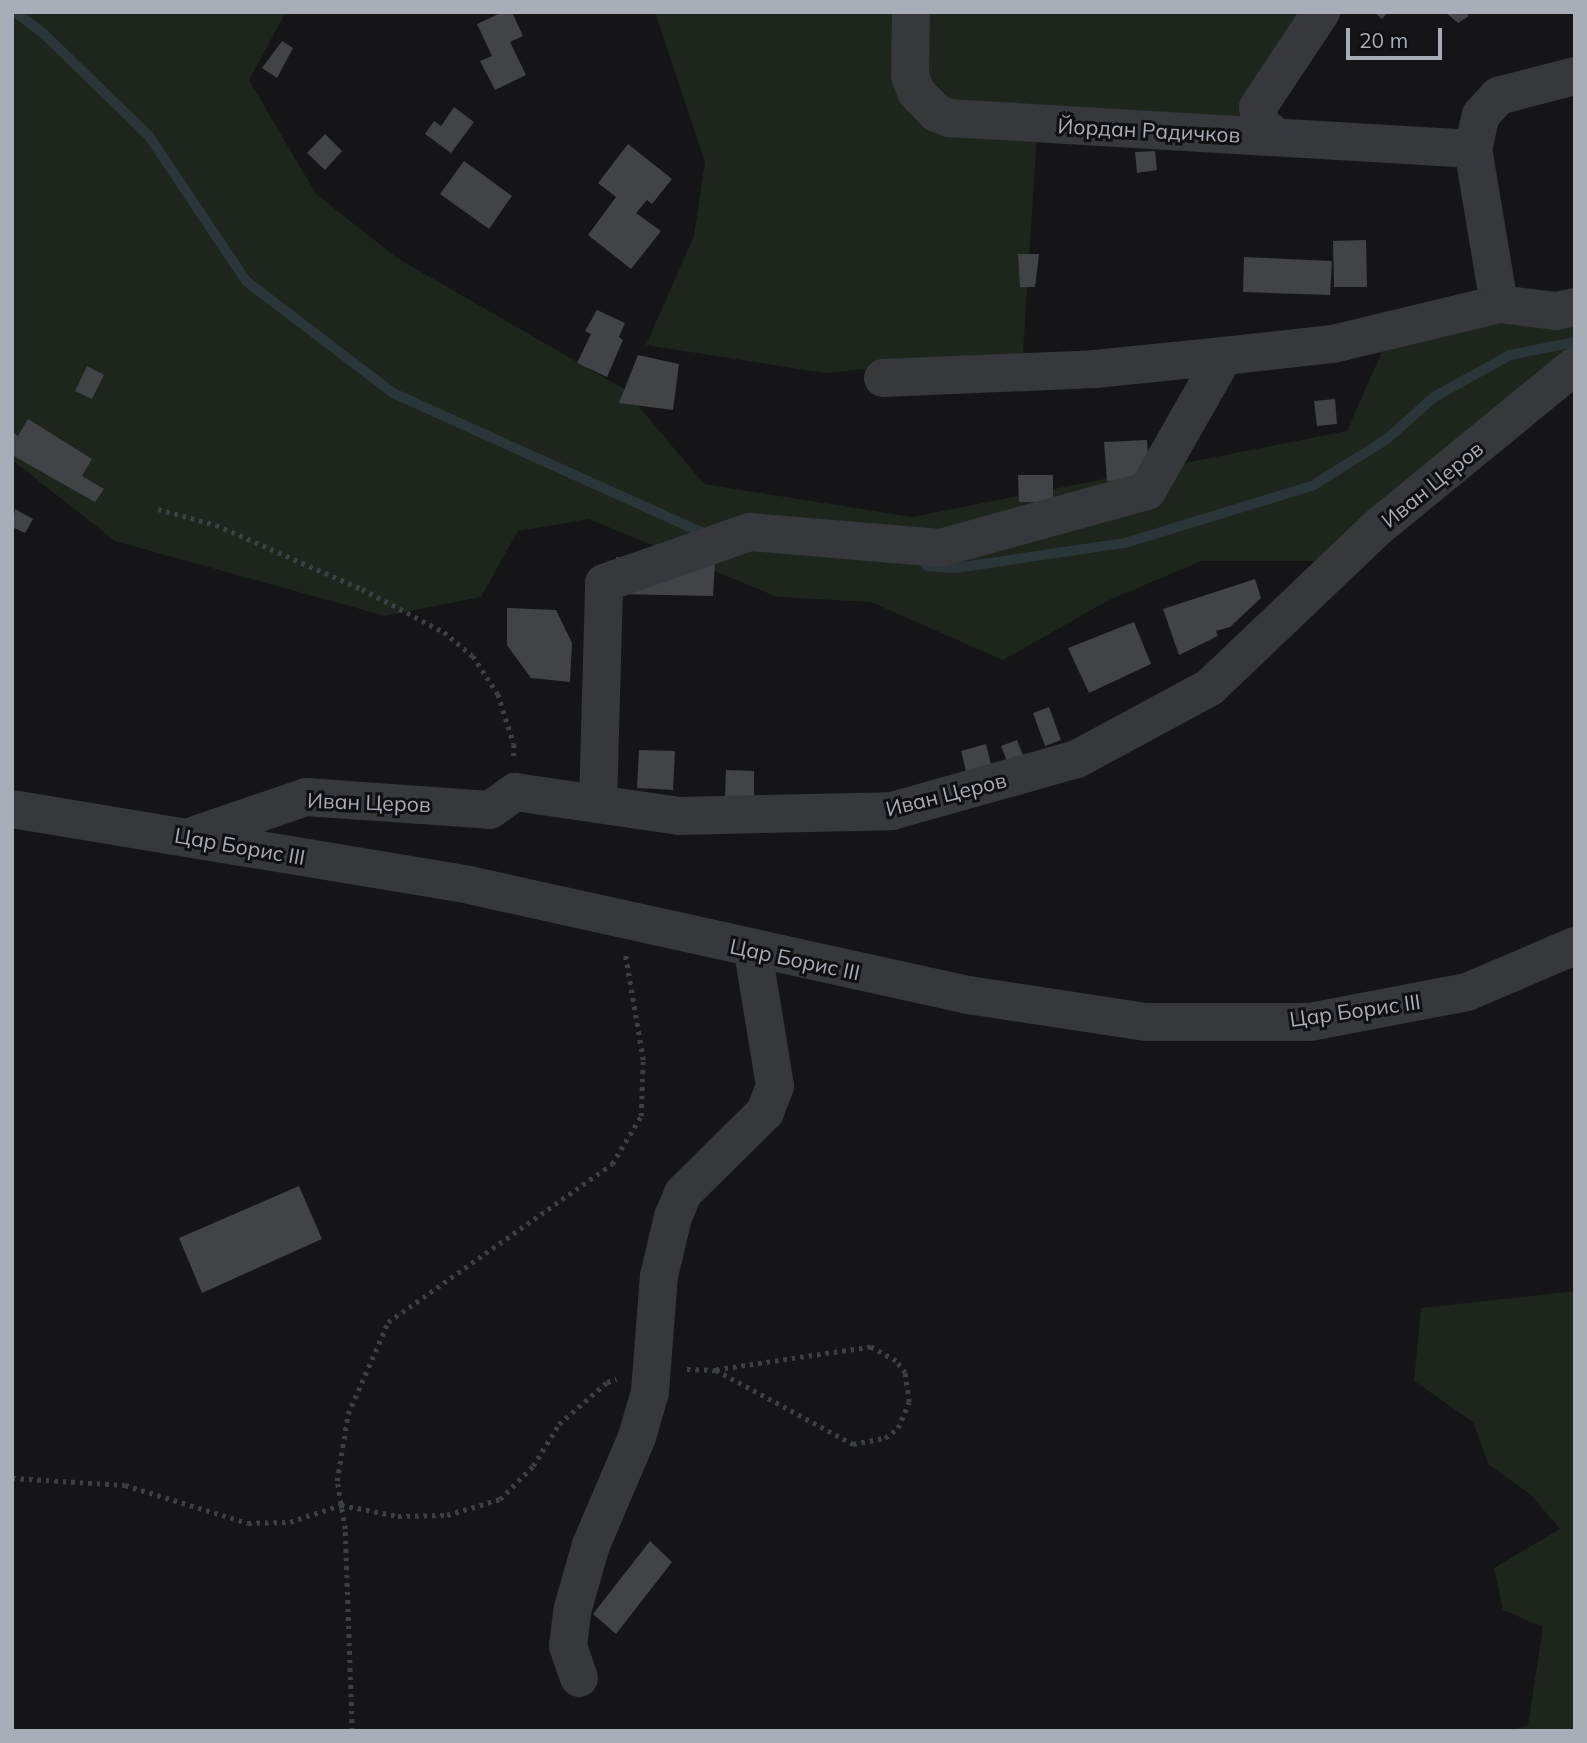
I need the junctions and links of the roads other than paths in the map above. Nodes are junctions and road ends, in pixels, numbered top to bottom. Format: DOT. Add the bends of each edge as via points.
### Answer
graph roads {
  1 [pos="911,12"];
  2 [pos="1321,12"];
  3 [pos="1575,76"];
  4 [pos="1276,136"];
  5 [pos="1473,149"];
  6 [pos="1499,304"];
  7 [pos="1575,307"];
  8 [pos="1224,356"];
  9 [pos="1575,366"];
  10 [pos="883,378"];
  11 [pos="597,804"];
  12 [pos="12,809"];
  13 [pos="190,837"];
  14 [pos="1575,946"];
  15 [pos="753,951"];
  16 [pos="579,1678"];
  1 -- 4 [label="street, Йордан Радичков" via="910,75 916,93 930,108 949,118"];
  2 -- 4 [label="street" via="1258,107 1260,125"];
  3 -- 5 [label="street" via="1498,96 1481,116"];
  4 -- 5 [label="street, Йордан Радичков"];
  5 -- 6 [label="street"];
  6 -- 7 [label="street" via="1556,311"];
  6 -- 8 [label="street" via="1333,344"];
  8 -- 10 [label="street" via="1095,369"];
  8 -- 11 [label="street" via="1147,491 940,548 750,532 604,583"];
  9 -- 11 [label="street, Иван Церов" via="1378,527 1210,687 1077,759 892,811 679,816"];
  11 -- 13 [label="street, Иван Церов" via="514,792 490,810 306,797"];
  12 -- 13 [label="street, Цар Борис III"];
  13 -- 15 [label="street, Цар Борис III" via="469,885"];
  14 -- 15 [label="street, Цар Борис III" via="1467,992 1297,1022 1146,1022 968,995"];
  15 -- 16 [label="street" via="775,1086 765,1112 683,1193 673,1217 659,1276 650,1392 637,1437 591,1545 573,1608 568,1646"];
}
